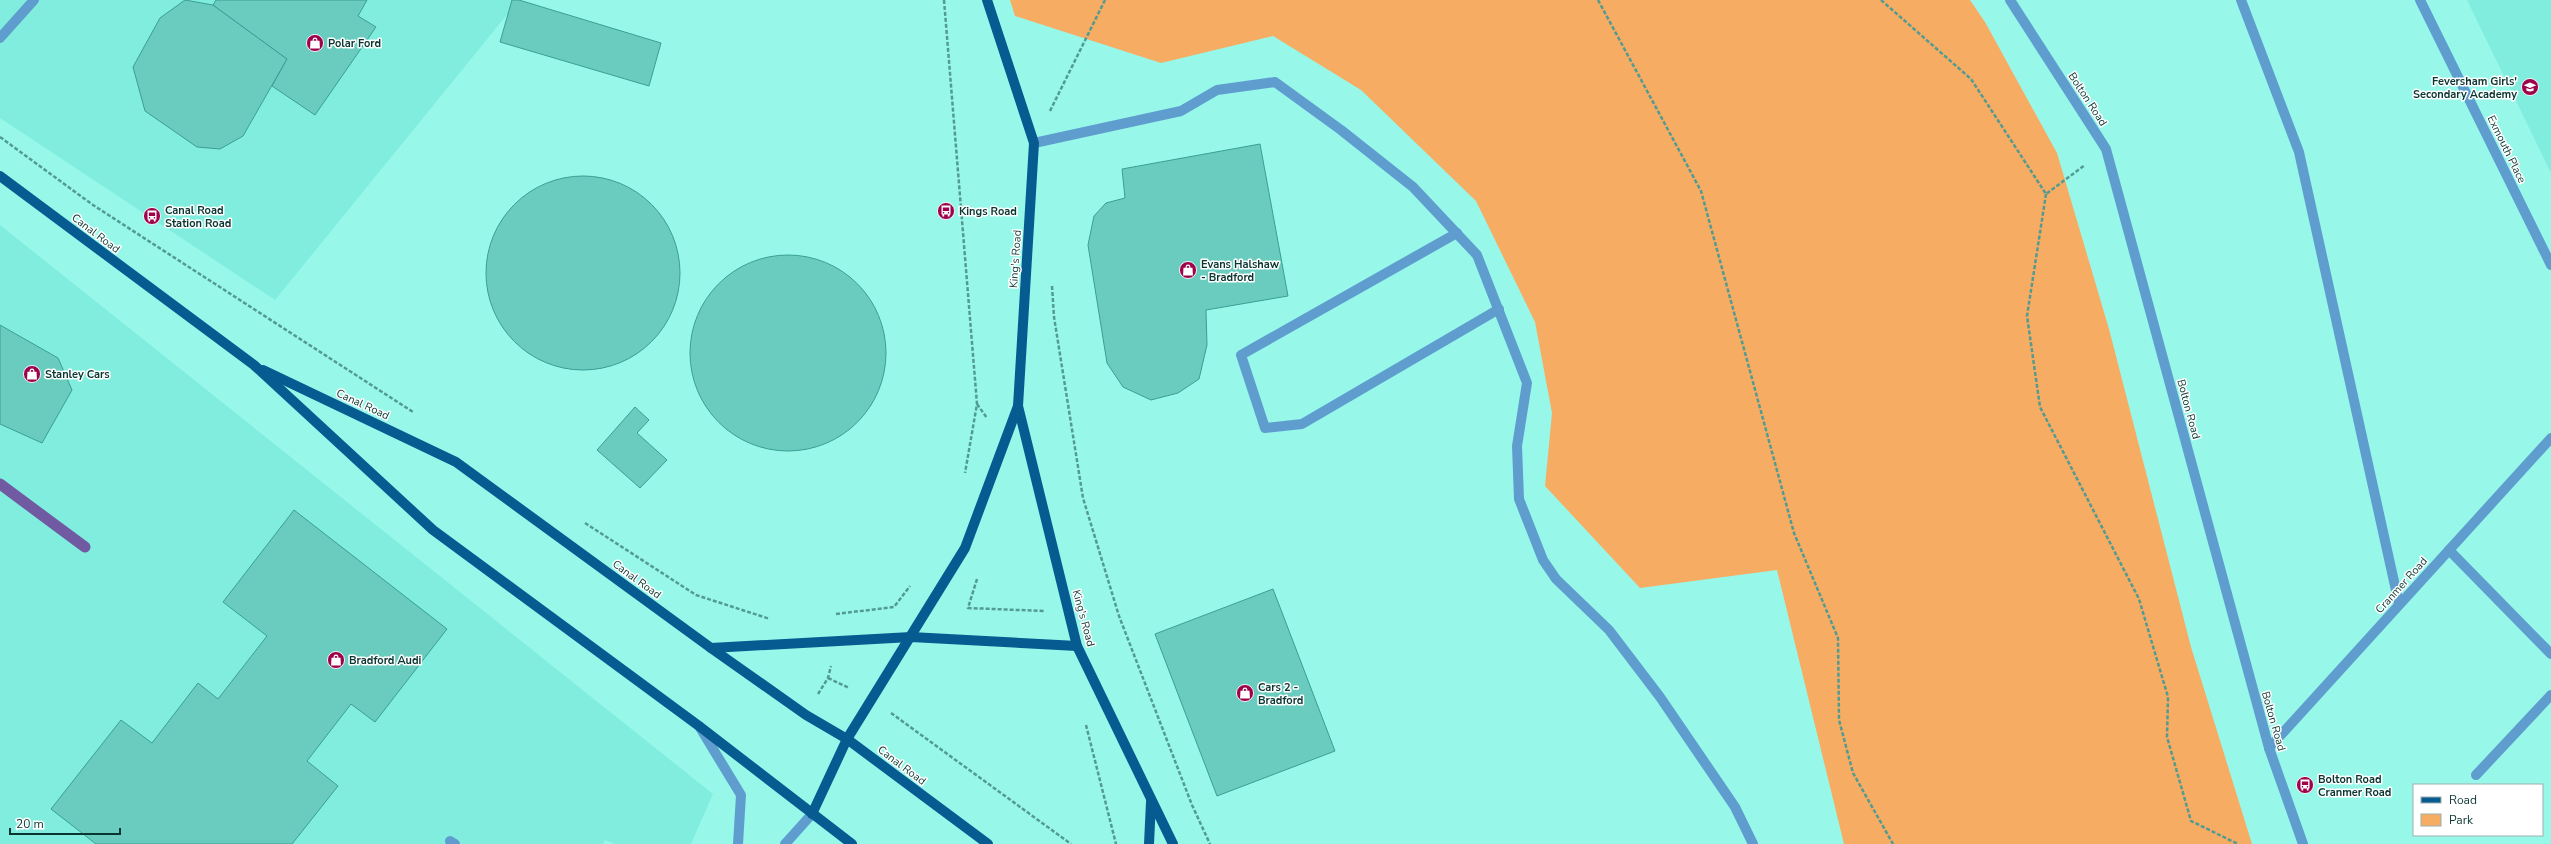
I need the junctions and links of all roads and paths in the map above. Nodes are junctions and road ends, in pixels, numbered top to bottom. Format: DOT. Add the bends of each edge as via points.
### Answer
graph roads {
  1 [pos="34,0"];
  2 [pos="944,0"];
  3 [pos="987,0"];
  4 [pos="1105,0"];
  5 [pos="1598,0"];
  6 [pos="1881,0"];
  7 [pos="2010,0"];
  8 [pos="2241,0"];
  9 [pos="2420,0"];
  10 [pos="0,38"];
  11 [pos="0,137"];
  12 [pos="1038,142"];
  13 [pos="2106,150"];
  14 [pos="0,176"];
  15 [pos="2046,194"];
  16 [pos="1456,233"];
  17 [pos="2551,265"];
  18 [pos="1052,285"];
  19 [pos="1499,309"];
  20 [pos="254,365"];
  21 [pos="977,404"];
  22 [pos="1018,406"];
  23 [pos="415,413"];
  24 [pos="2551,438"];
  25 [pos="1004,442"];
  26 [pos="964,479"];
  27 [pos="582,521"];
  28 [pos="2449,550"];
  29 [pos="977,577"];
  30 [pos="912,583"];
  31 [pos="2400,604"];
  32 [pos="833,615"];
  33 [pos="772,619"];
  34 [pos="910,637"];
  35 [pos="836,643"];
  36 [pos="1060,645"];
  37 [pos="1077,646"];
  38 [pos="710,648"];
  39 [pos="2551,654"];
  40 [pos="2551,695"];
  41 [pos="871,699"];
  42 [pos="806,715"];
  43 [pos="1084,718"];
  44 [pos="699,726"];
  45 [pos="847,739"];
  46 [pos="2269,748"];
  47 [pos="2476,775"];
  48 [pos="1151,802"];
  49 [pos="812,814"];
  50 [pos="738,844"];
  51 [pos="785,844"];
  52 [pos="852,844"];
  53 [pos="988,844"];
  54 [pos="1071,844"];
  55 [pos="1116,844"];
  56 [pos="1149,844"];
  57 [pos="1173,844"];
  58 [pos="1210,844"];
  59 [pos="1753,844"];
  60 [pos="1893,844"];
  61 [pos="2238,844"];
  62 [pos="2303,844"];
  1 -- 10 [label="street"];
  2 -- 21 [label="path"];
  3 -- 12 [label="main road, King's Road"];
  4 -- 12 [label="path" via="1041,130"];
  5 -- 60 [label="path" via="1701,191 1794,532 1838,638 1839,720 1853,773"];
  6 -- 15 [label="path" via="1971,79"];
  7 -- 13 [label="street, Bolton Road"];
  8 -- 31 [label="street" via="2299,152"];
  9 -- 17 [label="street, Exmouth Place"];
  11 -- 23 [label="path" via="93,205"];
  12 -- 16 [label="street" via="1180,111 1217,90 1275,82 1413,187"];
  12 -- 22 [label="main road, King's Road"];
  13 -- 15 [label="path"];
  13 -- 46 [label="street, Bolton Road"];
  14 -- 20 [label="main road, Canal Road"];
  15 -- 61 [label="path" via="2027,316 2040,406 2139,599 2168,697 2167,737 2191,821"];
  16 -- 19 [label="street" via="1477,255"];
  16 -- 19 [label="street" via="1241,355 1265,428 1302,424"];
  18 -- 58 [label="path" via="1054,317 1083,498 1119,616 1192,805"];
  19 -- 59 [label="street" via="1527,384 1517,446 1519,499 1543,560 1556,579 1609,630 1660,697 1735,807"];
  20 -- 38 [label="main road, Canal Road" via="456,462"];
  20 -- 44 [label="main road, Canal Road" via="433,530"];
  21 -- 25 [label="path"];
  21 -- 26 [label="path"];
  22 -- 25 [label="main road, King's Road"];
  22 -- 37 [label="main road, King's Road"];
  24 -- 28 [label="street, Cranmer Road"];
  25 -- 34 [label="main road, King's Road" via="965,548"];
  27 -- 33 [label="path" via="696,595"];
  28 -- 31 [label="street, Cranmer Road"];
  28 -- 39 [label="street"];
  29 -- 36 [label="path" via="968,608 1048,611"];
  30 -- 32 [label="path" via="894,607"];
  31 -- 46 [label="street, Cranmer Road"];
  34 -- 35 [label="main road"];
  34 -- 36 [label="main road"];
  34 -- 41 [label="main road, King's Road"];
  35 -- 38 [label="main road"];
  35 -- 42 [label="path" via="828,678"];
  36 -- 37 [label="main road"];
  37 -- 48 [label="main road, King's Road"];
  38 -- 42 [label="main road, Canal Road"];
  40 -- 47 [label="street"];
  41 -- 45 [label="main road, King's Road"];
  41 -- 54 [label="path"];
  42 -- 45 [label="main road, Canal Road"];
  43 -- 55 [label="path"];
  44 -- 49 [label="main road, Canal Road"];
  44 -- 50 [label="street" via="741,795"];
  45 -- 49 [label="main road, King's Road"];
  45 -- 53 [label="main road, Canal Road"];
  46 -- 62 [label="street, Bolton Road"];
  48 -- 56 [label="main road"];
  48 -- 57 [label="main road, King's Road"];
  49 -- 51 [label="street"];
  49 -- 52 [label="main road, Canal Road"];
}
